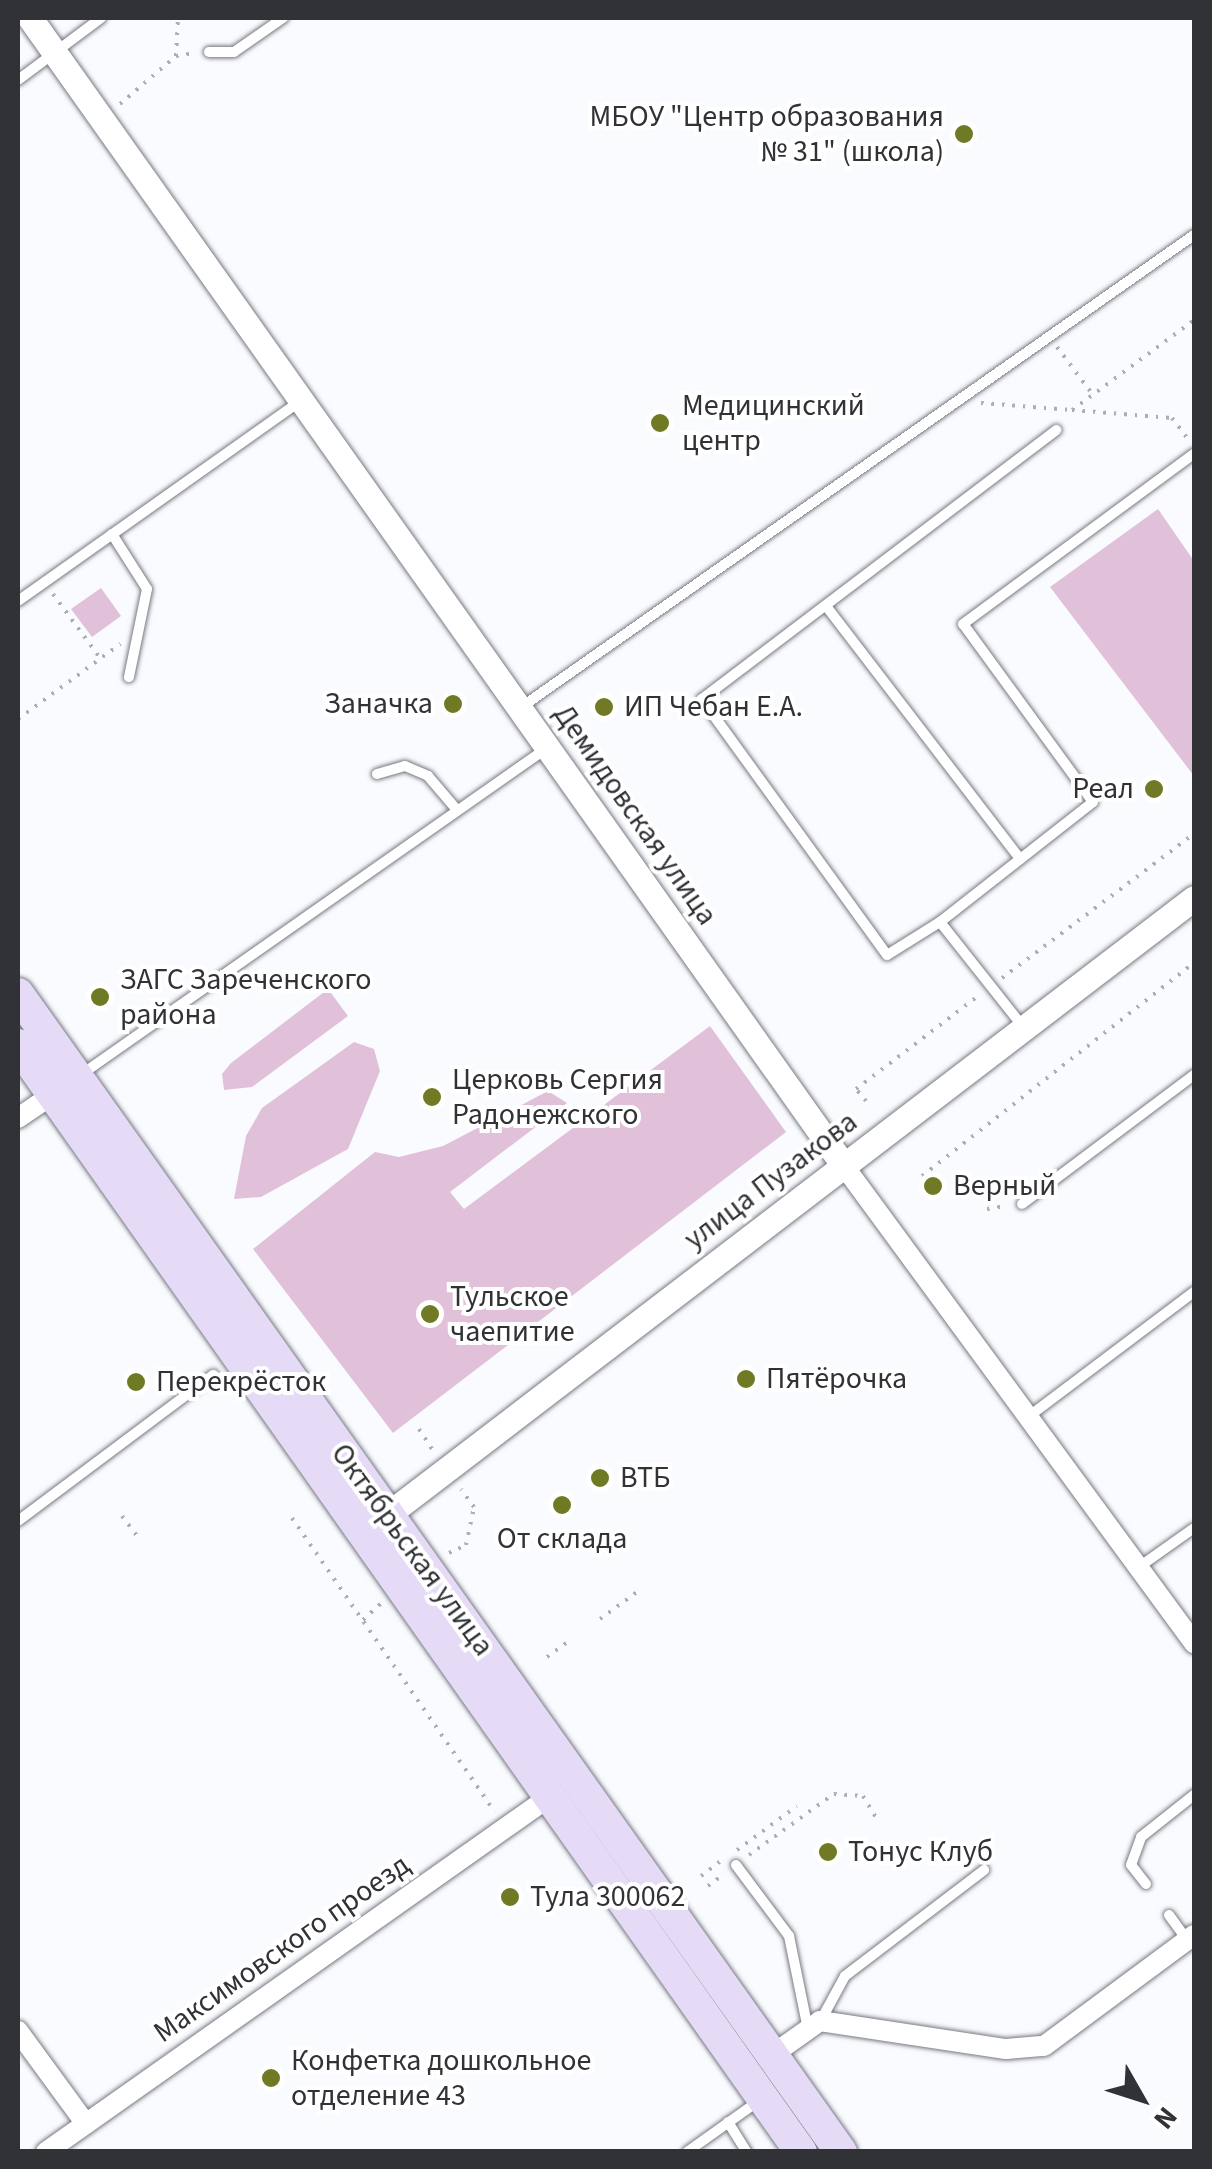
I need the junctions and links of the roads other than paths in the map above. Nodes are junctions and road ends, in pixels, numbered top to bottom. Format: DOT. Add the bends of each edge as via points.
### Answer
graph roads {
  1 [pos="30,18"];
  2 [pos="101,18"];
  3 [pos="283,18"];
  4 [pos="209,52"];
  5 [pos="55,54"];
  6 [pos="18,80"];
  7 [pos="1194,235"];
  8 [pos="300,401"];
  9 [pos="1058,430"];
  10 [pos="1194,451"];
  11 [pos="112,534"];
  12 [pos="18,601"];
  13 [pos="826,606"];
  14 [pos="129,677"];
  15 [pos="520,709"];
  16 [pos="547,748"];
  17 [pos="376,774"];
  18 [pos="457,810"];
  19 [pos="1020,858"];
  20 [pos="1194,898"];
  21 [pos="940,922"];
  22 [pos="18,994"];
  23 [pos="1025,1028"];
  24 [pos="18,1045"];
  25 [pos="1194,1075"];
  26 [pos="64,1086"];
  27 [pos="18,1118"];
  28 [pos="844,1166"];
  29 [pos="1022,1204"];
  30 [pos="1194,1292"];
  31 [pos="213,1376"];
  32 [pos="1028,1418"];
  33 [pos="18,1521"];
  34 [pos="376,1523"];
  35 [pos="1194,1528"];
  36 [pos="1138,1568"];
  37 [pos="1194,1643"];
  38 [pos="552,1795"];
  39 [pos="1194,1795"];
  40 [pos="736,1864"];
  41 [pos="984,1870"];
  42 [pos="1146,1884"];
  43 [pos="1170,1915"];
  44 [pos="1191,1938"];
  45 [pos="814,2025"];
  46 [pos="18,2031"];
  47 [pos="772,2055"];
  48 [pos="789,2120"];
  49 [pos="728,2122"];
  50 [pos="86,2124"];
  51 [pos="46,2152"];
  52 [pos="687,2152"];
  53 [pos="747,2152"];
  54 [pos="841,2152"];
  1 -- 5 [label="street, Демидовская улица"];
  2 -- 5 [label="lane"];
  3 -- 4 [label="lane" via="234,52"];
  5 -- 6 [label="lane"];
  5 -- 8 [label="street, Демидовская улица"];
  7 -- 15 [label="lane"];
  8 -- 11 [label="lane"];
  8 -- 15 [label="street, Демидовская улица"];
  9 -- 13 [label="lane"];
  10 -- 19 [label="lane" via="962,624 1092,802"];
  11 -- 12 [label="lane"];
  11 -- 14 [label="lane" via="145,578 144,626"];
  13 -- 19 [label="lane"];
  13 -- 21 [label="lane" via="702,700 887,955"];
  15 -- 16 [label="street, Демидовская улица"];
  16 -- 18 [label="lane"];
  16 -- 28 [label="street, Демидовская улица"];
  17 -- 18 [label="lane" via="404,766 428,776"];
  18 -- 26 [label="lane"];
  19 -- 21 [label="lane"];
  20 -- 23 [label="street, улица Пузакова"];
  21 -- 23 [label="lane"];
  22 -- 26 [label="main road, Октябрьская улица"];
  23 -- 28 [label="street, улица Пузакова"];
  24 -- 26 [label="main road, Октябрьская улица"];
  25 -- 29 [label="lane"];
  26 -- 27 [label="street"];
  26 -- 34 [label="main road, Октябрьская улица"];
  28 -- 32 [label="street, Демидовская улица"];
  28 -- 34 [label="street, улица Пузакова"];
  30 -- 32 [label="lane"];
  31 -- 33 [label="lane"];
  32 -- 36 [label="street, Демидовская улица"];
  34 -- 38 [label="main road, Октябрьская улица"];
  34 -- 47 [label="main road, Октябрьская улица"];
  35 -- 36 [label="lane"];
  36 -- 37 [label="street, Демидовская улица"];
  38 -- 48 [label="main road, Октябрьская улица"];
  38 -- 50 [label="street, Максимовского проезд"];
  39 -- 42 [label="lane" via="1140,1837 1131,1866"];
  40 -- 45 [label="lane" via="789,1936"];
  41 -- 45 [label="lane" via="845,1976"];
  43 -- 44 [label="lane"];
  44 -- 45 [label="street" via="1044,2046 1026,2050"];
  45 -- 47 [label="street"];
  46 -- 50 [label="street"];
  47 -- 48 [label="main road, Октябрьская улица"];
  48 -- 49 [label="lane"];
  48 -- 54 [label="main road"];
  49 -- 52 [label="lane"];
  49 -- 53 [label="lane"];
  50 -- 51 [label="street, Максимовского проезд"];
}
